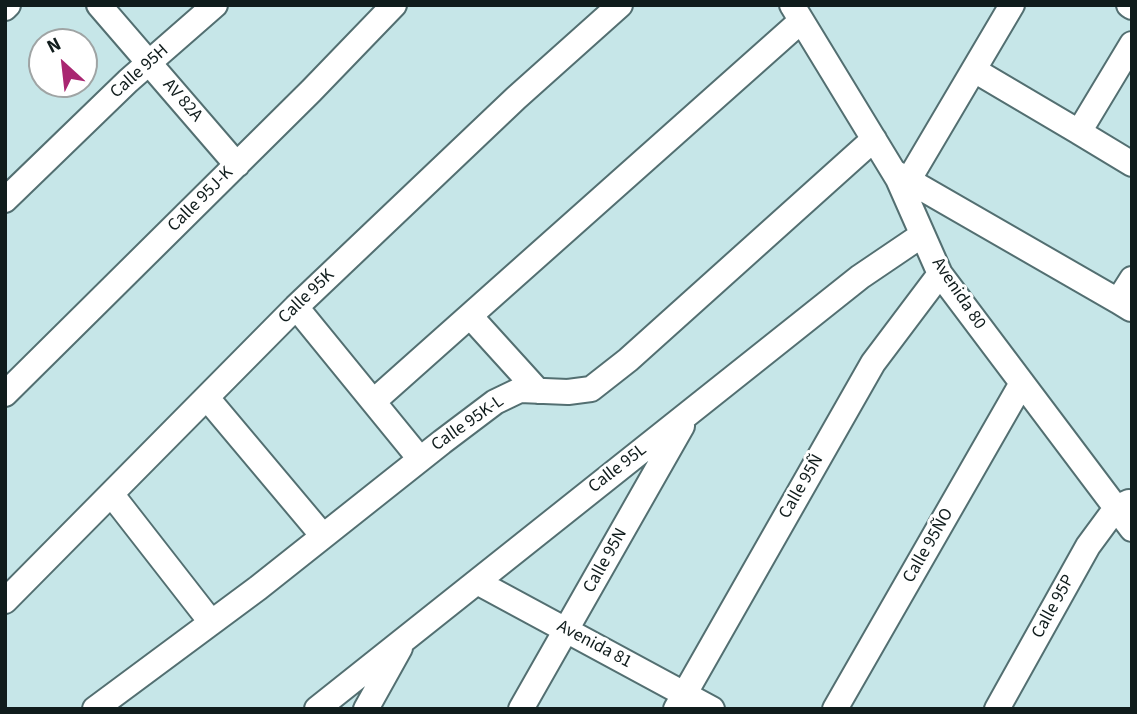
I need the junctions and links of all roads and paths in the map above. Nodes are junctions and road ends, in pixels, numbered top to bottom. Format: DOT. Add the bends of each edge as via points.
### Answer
graph roads {
  1 [pos="99,5"];
  2 [pos="215,5"];
  3 [pos="394,5"];
  4 [pos="620,5"];
  5 [pos="1012,5"];
  6 [pos="797,13"];
  7 [pos="1132,44"];
  8 [pos="149,63"];
  9 [pos="974,70"];
  10 [pos="1079,132"];
  11 [pos="874,139"];
  12 [pos="237,164"];
  13 [pos="1132,164"];
  14 [pos="901,176"];
  15 [pos="5,200"];
  16 [pos="922,235"];
  17 [pos="940,274"];
  18 [pos="1132,279"];
  19 [pos="1125,305"];
  20 [pos="296,307"];
  21 [pos="470,316"];
  22 [pos="1022,383"];
  23 [pos="538,391"];
  24 [pos="5,394"];
  25 [pos="207,398"];
  26 [pos="374,401"];
  27 [pos="689,413"];
  28 [pos="421,458"];
  29 [pos="112,495"];
  30 [pos="1124,504"];
  31 [pos="1132,529"];
  32 [pos="323,536"];
  33 [pos="477,582"];
  34 [pos="5,601"];
  35 [pos="211,622"];
  36 [pos="567,630"];
  37 [pos="406,638"];
  38 [pos="680,701"];
  39 [pos="95,709"];
  40 [pos="317,709"];
  41 [pos="366,709"];
  42 [pos="521,709"];
  43 [pos="712,709"];
  44 [pos="835,709"];
  45 [pos="996,709"];
  1 -- 8 [label="street, AV 82A"];
  2 -- 8 [label="street, Calle 95H"];
  3 -- 12 [label="street, Calle 95J-K"];
  4 -- 20 [label="street, Calle 95K"];
  5 -- 9 [label="street"];
  6 -- 11 [label="street, Avenida 80"];
  6 -- 21 [label="street"];
  7 -- 10 [label="street"];
  8 -- 12 [label="street, AV 82A"];
  8 -- 15 [label="street, Calle 95H"];
  9 -- 10 [label="street"];
  9 -- 14 [label="street"];
  10 -- 13 [label="street"];
  11 -- 14 [label="street, Avenida 80"];
  11 -- 23 [label="street, Calle 95K-L" via="591,389"];
  12 -- 24 [label="street, Calle 95J-K"];
  14 -- 16 [label="street, Avenida 80"];
  14 -- 19 [label="street"];
  16 -- 17 [label="street, Avenida 80"];
  16 -- 27 [label="street, Calle 95L" via="860,276"];
  17 -- 22 [label="street, Avenida 80"];
  17 -- 38 [label="street, Calle 95Ñ" via="873,363"];
  18 -- 19 [label="street"];
  20 -- 25 [label="street, Calle 95K"];
  20 -- 26 [label="street"];
  21 -- 23 [label="street"];
  21 -- 26 [label="street"];
  22 -- 30 [label="street, Avenida 80"];
  22 -- 44 [label="street, Calle 95ÑO"];
  23 -- 28 [label="street, Calle 95K-L" via="520,390 495,402"];
  25 -- 29 [label="street, Calle 95K"];
  25 -- 32 [label="street"];
  26 -- 28 [label="street"];
  27 -- 33 [label="street, Calle 95L"];
  27 -- 36 [label="street, Calle 95N"];
  28 -- 32 [label="street, Calle 95K-L"];
  29 -- 34 [label="street, Calle 95K"];
  29 -- 35 [label="street"];
  30 -- 31 [label="street, Avenida 80"];
  30 -- 45 [label="street, Calle 95P" via="1088,546"];
  32 -- 35 [label="street, Calle 95K-L"];
  33 -- 36 [label="street, Avenida 81"];
  33 -- 37 [label="street, Calle 95L"];
  35 -- 39 [label="street, Calle 95K-L"];
  36 -- 38 [label="street, Avenida 81"];
  36 -- 42 [label="street, Calle 95N"];
  37 -- 40 [label="street, Calle 95L"];
  37 -- 41 [label="street"];
  38 -- 43 [label="street, Avenida 81"];
}
